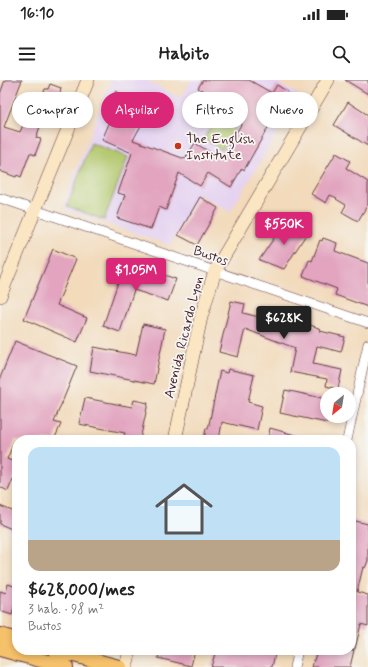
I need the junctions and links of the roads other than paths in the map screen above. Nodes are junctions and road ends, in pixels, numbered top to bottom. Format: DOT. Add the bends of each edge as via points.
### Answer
graph roads {
  1 [pos="88,80"];
  2 [pos="328,80"];
  3 [pos="0,198"];
  4 [pos="36,210"];
  5 [pos="215,271"];
  6 [pos="0,296"];
  7 [pos="368,324"];
  8 [pos="368,344"];
  9 [pos="176,435"];
  10 [pos="348,435"];
  11 [pos="0,636"];
  12 [pos="12,639"];
  13 [pos="0,649"];
  14 [pos="12,652"];
  15 [pos="22,655"];
  16 [pos="74,655"];
  17 [pos="129,655"];
  18 [pos="297,655"];
  19 [pos="66,667"];
  20 [pos="118,667"];
  21 [pos="126,667"];
  22 [pos="294,667"];
  1 -- 4 [label="street"];
  2 -- 5 [label="street, Avenida Ricardo Lyon"];
  3 -- 4 [label="street, Bustos"];
  4 -- 5 [label="street, Bustos"];
  4 -- 6 [label="street"];
  5 -- 7 [label="street, Bustos"];
  5 -- 9 [label="street, Avenida Ricardo Lyon" via="201,316"];
  8 -- 10 [label="street"];
  11 -- 12 [label="main road"];
  13 -- 14 [label="main road"];
  15 -- 19 [label="main road"];
  16 -- 20 [label="main road"];
  17 -- 21 [label="street"];
  18 -- 22 [label="street"];
}
